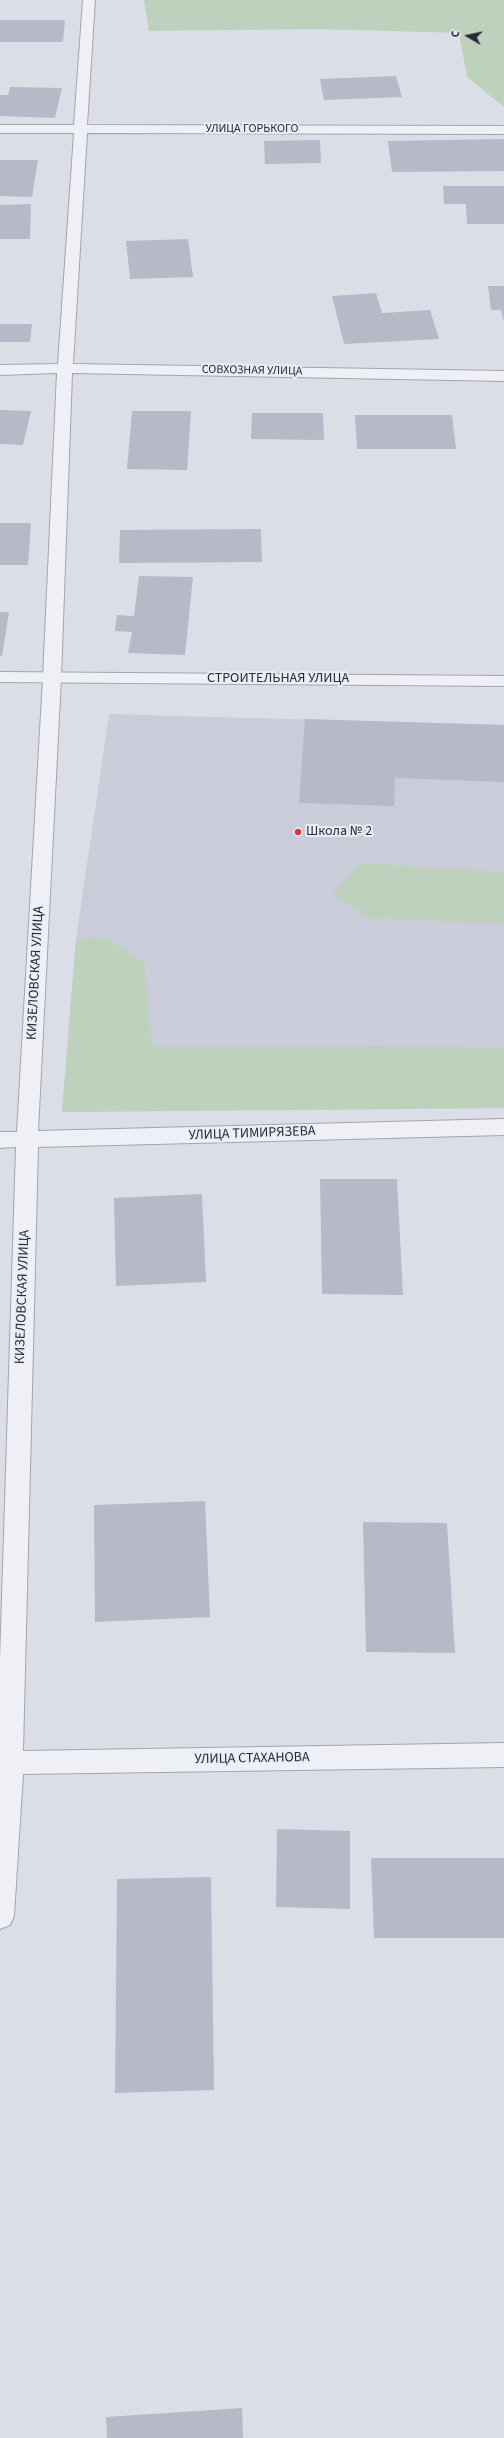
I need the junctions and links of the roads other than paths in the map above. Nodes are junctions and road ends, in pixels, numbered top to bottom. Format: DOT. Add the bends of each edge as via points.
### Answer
graph roads {
  1 [pos="89,0"];
  2 [pos="0,129"];
  3 [pos="82,129"];
  4 [pos="504,130"];
  5 [pos="65,368"];
  6 [pos="0,370"];
  7 [pos="504,376"];
  8 [pos="0,678"];
  9 [pos="52,678"];
  10 [pos="504,681"];
  11 [pos="504,1127"];
  12 [pos="0,1140"];
  13 [pos="28,1140"];
  14 [pos="504,1755"];
  15 [pos="5,1763"];
  16 [pos="0,1916"];
  1 -- 3 [label="street, КИЗЕЛОВСКАЯ УЛИЦА"];
  2 -- 3 [label="street, УЛИЦА ГОРЬКОГО"];
  3 -- 4 [label="street, УЛИЦА ГОРЬКОГО"];
  3 -- 5 [label="street, КИЗЕЛОВСКАЯ УЛИЦА"];
  5 -- 6 [label="street, СОВХОЗНАЯ УЛИЦА"];
  5 -- 7 [label="street, СОВХОЗНАЯ УЛИЦА"];
  5 -- 9 [label="street, КИЗЕЛОВСКАЯ УЛИЦА"];
  8 -- 9 [label="street, СТРОИТЕЛЬНАЯ УЛИЦА"];
  9 -- 10 [label="street, СТРОИТЕЛЬНАЯ УЛИЦА"];
  9 -- 13 [label="street, КИЗЕЛОВСКАЯ УЛИЦА"];
  11 -- 13 [label="street, УЛИЦА ТИМИРЯЗЕВА"];
  12 -- 13 [label="street, УЛИЦА ТИМИРЯЗЕВА"];
  13 -- 15 [label="street, КИЗЕЛОВСКАЯ УЛИЦА"];
  14 -- 15 [label="street, УЛИЦА СТАХАНОВА"];
  15 -- 16 [label="street, КИЗЕЛОВСКАЯ УЛИЦА"];
}
